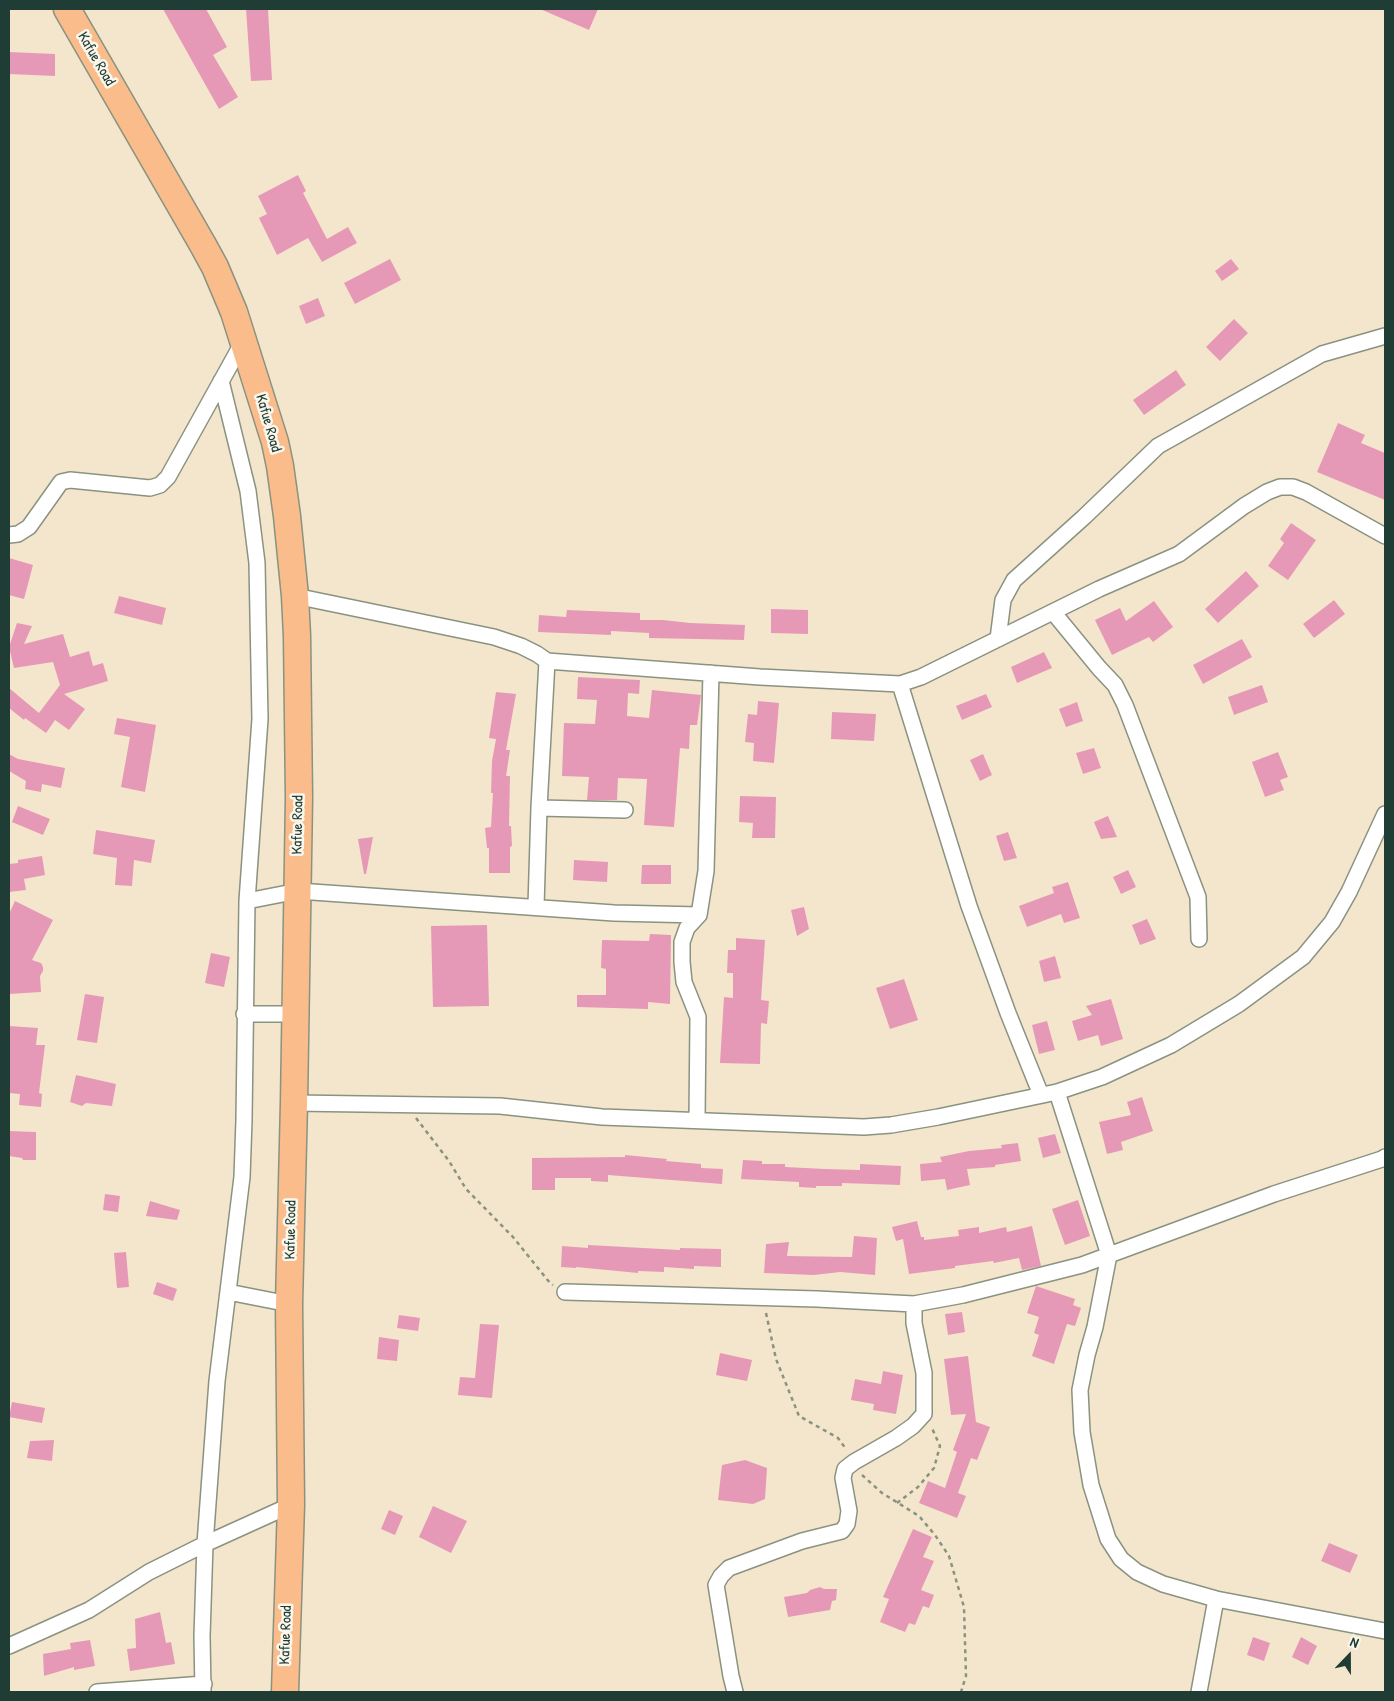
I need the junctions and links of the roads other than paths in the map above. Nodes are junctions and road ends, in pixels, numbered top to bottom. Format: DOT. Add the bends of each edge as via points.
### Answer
graph roads {
  1 [pos="67,9"];
  2 [pos="1385,336"];
  3 [pos="244,340"];
  4 [pos="221,381"];
  5 [pos="9,535"];
  6 [pos="1385,536"];
  7 [pos="295,596"];
  8 [pos="1053,612"];
  9 [pos="998,639"];
  10 [pos="547,661"];
  11 [pos="711,673"];
  12 [pos="900,684"];
  13 [pos="539,808"];
  14 [pos="625,810"];
  15 [pos="1385,817"];
  16 [pos="298,891"];
  17 [pos="246,901"];
  18 [pos="536,906"];
  19 [pos="699,915"];
  20 [pos="1198,939"];
  21 [pos="244,1014"];
  22 [pos="296,1014"];
  23 [pos="1057,1092"];
  24 [pos="1041,1096"];
  25 [pos="294,1103"];
  26 [pos="697,1120"];
  27 [pos="1385,1157"];
  28 [pos="1108,1255"];
  29 [pos="228,1292"];
  30 [pos="566,1292"];
  31 [pos="289,1304"];
  32 [pos="914,1304"];
  33 [pos="290,1505"];
  34 [pos="205,1544"];
  35 [pos="1216,1599"];
  36 [pos="1385,1631"];
  37 [pos="9,1646"];
  38 [pos="204,1688"];
  39 [pos="96,1692"];
  40 [pos="285,1692"];
  41 [pos="736,1692"];
  42 [pos="1199,1692"];
  1 -- 3 [label="highway, Kafue Road" via="215,267"];
  2 -- 9 [label="street" via="1322,354 1158,446 1014,580 1003,600"];
  3 -- 4 [label="street"];
  3 -- 7 [label="highway, Kafue Road" via="280,466"];
  4 -- 5 [label="street" via="168,477 160,485 150,488 70,480 61,482 28,527 18,534"];
  4 -- 17 [label="street" via="248,491 257,563 260,719"];
  6 -- 8 [label="street" via="1306,492 1280,487 1244,506 1179,554"];
  7 -- 10 [label="street" via="494,637 521,646"];
  7 -- 16 [label="highway, Kafue Road"];
  8 -- 9 [label="street"];
  8 -- 20 [label="street" via="1115,685 1125,705 1198,897"];
  9 -- 12 [label="street"];
  10 -- 11 [label="street"];
  10 -- 13 [label="street"];
  11 -- 12 [label="street"];
  11 -- 19 [label="street" via="706,871"];
  12 -- 24 [label="street" via="969,906"];
  13 -- 14 [label="street"];
  13 -- 18 [label="street"];
  15 -- 23 [label="street" via="1332,922 1303,957 1239,1004 1171,1045 1102,1077"];
  16 -- 17 [label="street"];
  16 -- 18 [label="street"];
  16 -- 22 [label="highway, Kafue Road"];
  17 -- 21 [label="street"];
  18 -- 19 [label="street"];
  19 -- 26 [label="street" via="687,928 682,942 684,982 698,1018"];
  21 -- 22 [label="street"];
  21 -- 29 [label="street" via="242,1177"];
  22 -- 25 [label="highway, Kafue Road"];
  23 -- 24 [label="street"];
  23 -- 28 [label="street"];
  24 -- 26 [label="street" via="938,1117 873,1126"];
  25 -- 26 [label="street" via="500,1106 602,1117"];
  25 -- 31 [label="highway, Kafue Road"];
  27 -- 28 [label="street"];
  28 -- 32 [label="street" via="1082,1265"];
  28 -- 35 [label="street" via="1080,1390 1082,1432 1091,1485 1108,1539 1121,1559 1137,1572 1163,1584"];
  29 -- 31 [label="street"];
  29 -- 34 [label="street" via="217,1381"];
  30 -- 32 [label="street"];
  31 -- 33 [label="highway, Kafue Road"];
  32 -- 41 [label="street" via="914,1323 924,1373 924,1414 913,1426 845,1470 847,1524 842,1531 802,1541 729,1568 716,1585"];
  33 -- 34 [label="street"];
  33 -- 40 [label="highway, Kafue Road"];
  34 -- 37 [label="street" via="149,1572 89,1610"];
  34 -- 38 [label="street"];
  35 -- 36 [label="street"];
  35 -- 42 [label="street"];
  38 -- 39 [label="street"];
}
